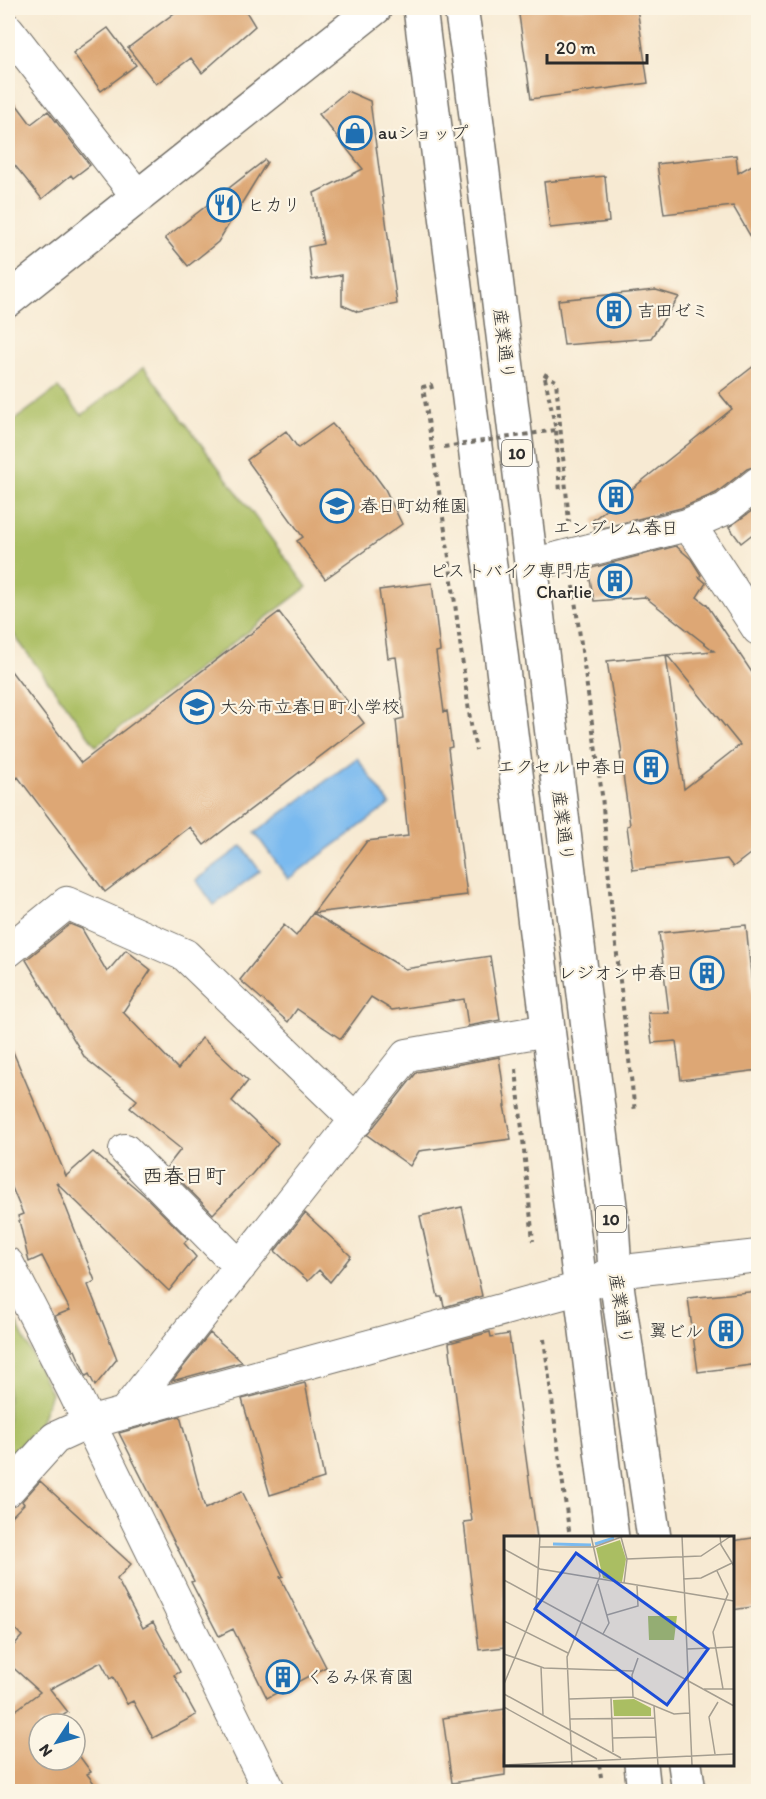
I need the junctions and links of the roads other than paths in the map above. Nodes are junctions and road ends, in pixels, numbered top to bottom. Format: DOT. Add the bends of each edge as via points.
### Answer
graph roads {
  1 [pos="375,8"];
  2 [pos="420,8"];
  3 [pos="461,8"];
  4 [pos="8,30"];
  5 [pos="138,197"];
  6 [pos="8,300"];
  7 [pos="759,483"];
  8 [pos="687,525"];
  9 [pos="531,565"];
  10 [pos="759,629"];
  11 [pos="8,951"];
  12 [pos="548,1030"];
  13 [pos="357,1121"];
  14 [pos="125,1150"];
  15 [pos="759,1256"];
  16 [pos="8,1264"];
  17 [pos="240,1267"];
  18 [pos="615,1272"];
  19 [pos="581,1288"];
  20 [pos="125,1412"];
  21 [pos="88,1423"];
  22 [pos="8,1490"];
  23 [pos="612,1536"];
  24 [pos="654,1536"];
  25 [pos="641,1766"];
  26 [pos="686,1766"];
  27 [pos="270,1791"];
  28 [pos="644,1791"];
  29 [pos="688,1791"];
  1 -- 5 [label="main road"];
  2 -- 12 [label="main road, 産業通り / 10"];
  3 -- 9 [label="main road, 産業通り / 10"];
  4 -- 5 [label="street"];
  5 -- 6 [label="main road"];
  7 -- 8 [label="street" via="725,509"];
  8 -- 9 [label="street"];
  8 -- 10 [label="street"];
  9 -- 18 [label="main road, 産業通り / 10"];
  11 -- 13 [label="street" via="67,903 185,955"];
  12 -- 13 [label="street" via="407,1055"];
  12 -- 19 [label="main road, 産業通り / 10"];
  13 -- 17 [label="street"];
  14 -- 17 [label="street"];
  15 -- 18 [label="street"];
  16 -- 21 [label="street"];
  17 -- 20 [label="street"];
  18 -- 19 [label="street"];
  18 -- 24 [label="main road, 産業通り / 10"];
  19 -- 20 [label="street"];
  19 -- 23 [label="main road, 産業通り / 10"];
  20 -- 21 [label="street"];
  21 -- 22 [label="street" via="55,1438"];
  21 -- 27 [label="street"];
  25 -- 28 [label="main road"];
  26 -- 29 [label="main road"];
}
